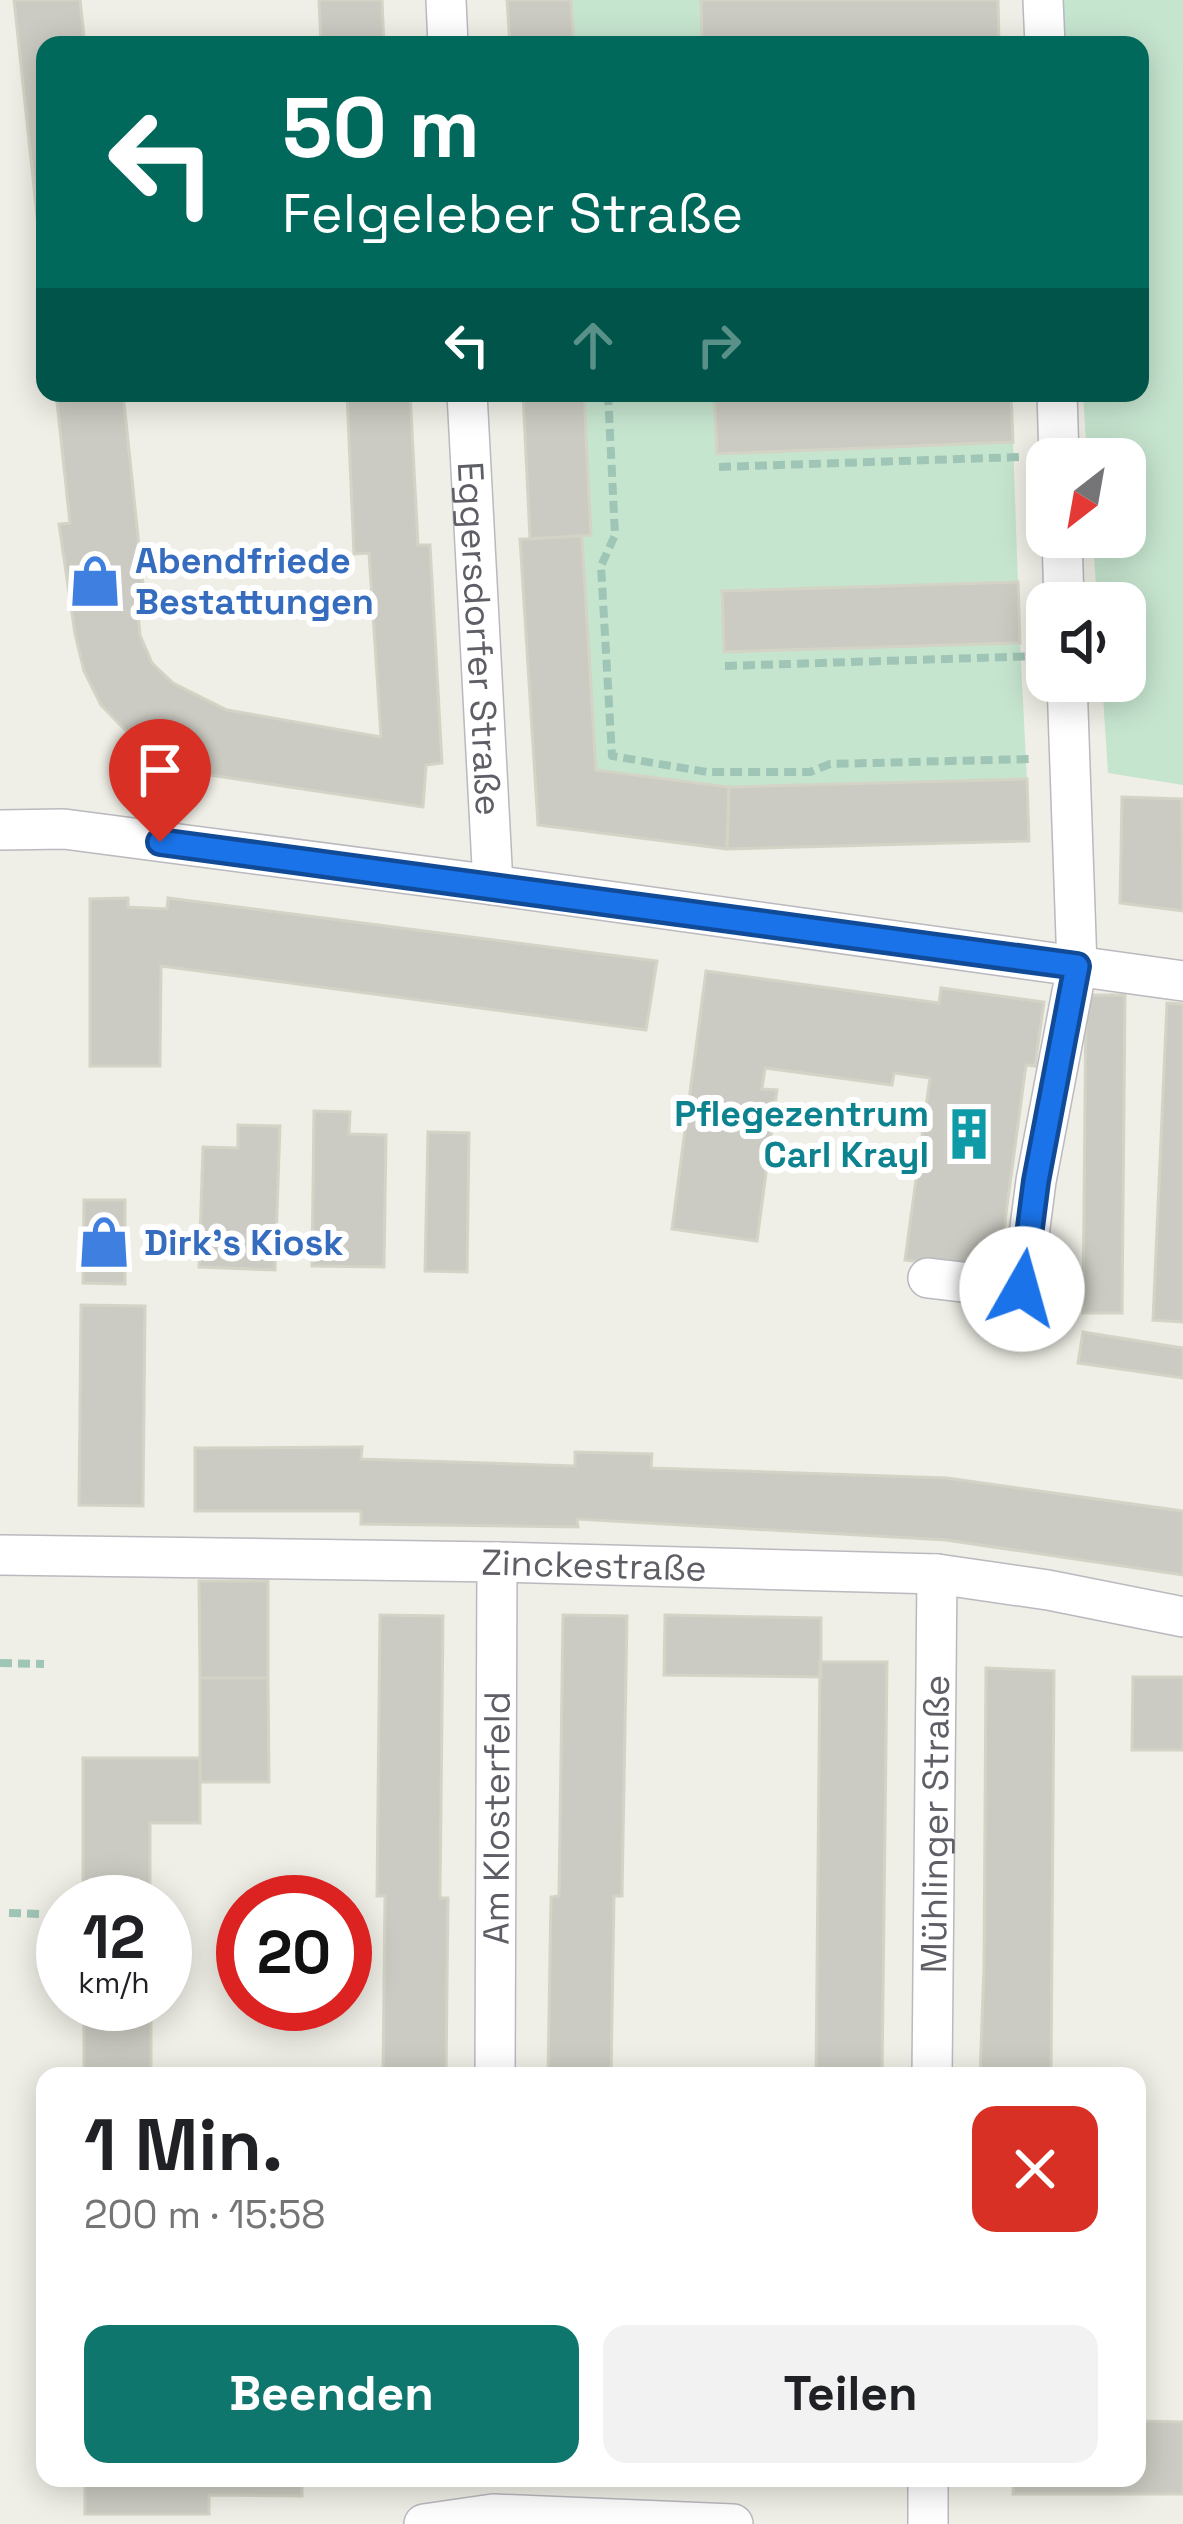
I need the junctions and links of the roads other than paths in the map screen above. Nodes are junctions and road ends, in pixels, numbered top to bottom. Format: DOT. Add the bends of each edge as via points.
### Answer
graph roads {
  1 [pos="446,0"];
  2 [pos="1043,0"];
  3 [pos="448,36"];
  4 [pos="1045,36"];
  5 [pos="467,402"];
  6 [pos="1057,402"];
  7 [pos="1058,438"];
  8 [pos="1068,702"];
  9 [pos="0,830"];
  10 [pos="493,885"];
  11 [pos="1077,966"];
  12 [pos="1183,981"];
  13 [pos="928,1278"];
  14 [pos="0,1555"];
  15 [pos="497,1562"];
  16 [pos="937,1574"];
  17 [pos="1183,1617"];
  18 [pos="495,2067"];
  19 [pos="932,2067"];
  20 [pos="928,2487"];
  21 [pos="493,2496"];
  22 [pos="424,2524"];
  23 [pos="733,2524"];
  24 [pos="928,2524"];
  1 -- 3 [label="street"];
  2 -- 4 [label="street"];
  5 -- 10 [label="street, Eggersdorfer Straße"];
  6 -- 7 [label="street"];
  8 -- 11 [label="street"];
  9 -- 10 [label="street" via="64,829"];
  10 -- 11 [label="street"];
  11 -- 12 [label="street"];
  11 -- 13 [label="street" via="1022,1289"];
  14 -- 15 [label="street, Zinckestraße"];
  15 -- 16 [label="street, Zinckestraße"];
  15 -- 18 [label="street, Am Klosterfeld"];
  16 -- 17 [label="street, Zinckestraße"];
  16 -- 19 [label="street, Mühlinger Straße"];
  20 -- 24 [label="street"];
  21 -- 22 [label="street"];
  21 -- 23 [label="street"];
}
